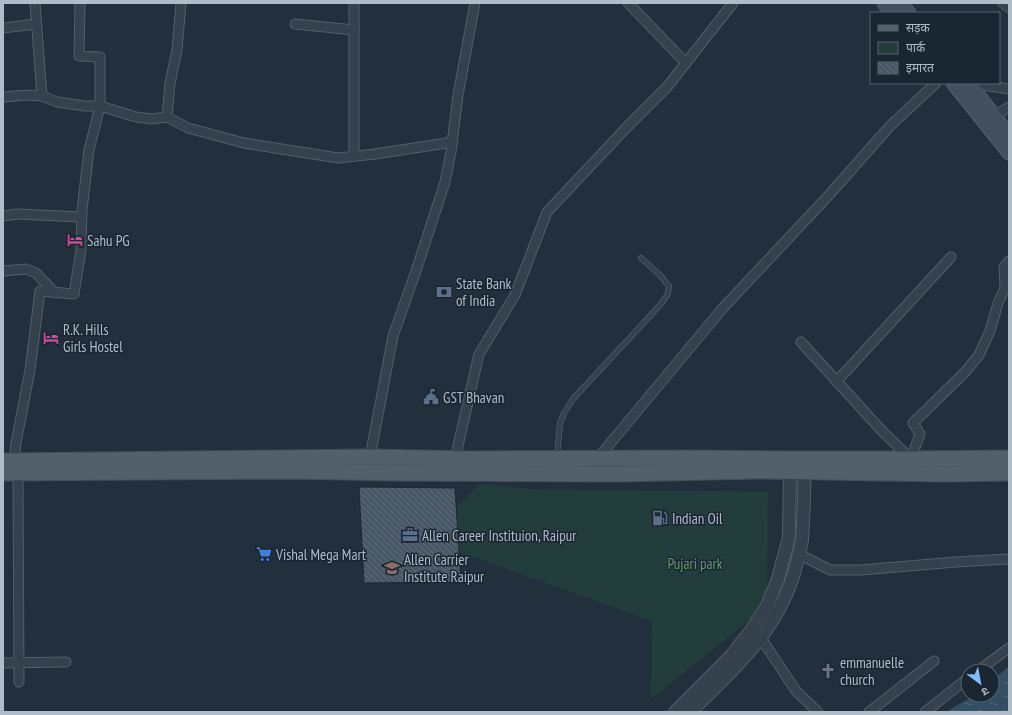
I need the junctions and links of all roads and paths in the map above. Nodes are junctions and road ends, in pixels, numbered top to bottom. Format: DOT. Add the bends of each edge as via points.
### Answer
graph roads {
  1 [pos="35,3"];
  2 [pos="80,3"];
  3 [pos="181,3"];
  4 [pos="354,3"];
  5 [pos="476,3"];
  6 [pos="628,3"];
  7 [pos="733,3"];
  8 [pos="884,3"];
  9 [pos="900,3"];
  10 [pos="1003,3"];
  11 [pos="1009,8"];
  12 [pos="891,12"];
  13 [pos="908,12"];
  14 [pos="36,24"];
  15 [pos="295,24"];
  16 [pos="3,28"];
  17 [pos="354,30"];
  18 [pos="686,63"];
  19 [pos="935,84"];
  20 [pos="963,84"];
  21 [pos="1009,89"];
  22 [pos="42,96"];
  23 [pos="3,97"];
  24 [pos="100,106"];
  25 [pos="1009,107"];
  26 [pos="994,116"];
  27 [pos="168,117"];
  28 [pos="1009,135"];
  29 [pos="452,142"];
  30 [pos="1009,153"];
  31 [pos="354,156"];
  32 [pos="3,216"];
  33 [pos="81,217"];
  34 [pos="951,257"];
  35 [pos="641,258"];
  36 [pos="1009,260"];
  37 [pos="3,271"];
  38 [pos="55,293"];
  39 [pos="801,342"];
  40 [pos="837,382"];
  41 [pos="370,457"];
  42 [pos="557,458"];
  43 [pos="598,458"];
  44 [pos="1009,458"];
  45 [pos="455,459"];
  46 [pos="911,459"];
  47 [pos="12,465"];
  48 [pos="797,466"];
  49 [pos="3,472"];
  50 [pos="1009,473"];
  51 [pos="799,554"];
  52 [pos="1009,559"];
  53 [pos="761,638"];
  54 [pos="1009,648"];
  55 [pos="934,661"];
  56 [pos="66,662"];
  57 [pos="3,663"];
  58 [pos="19,663"];
  59 [pos="989,663"];
  60 [pos="19,682"];
  61 [pos="960,684"];
  62 [pos="675,712"];
  63 [pos="690,712"];
  64 [pos="818,712"];
  65 [pos="869,712"];
  66 [pos="925,712"];
  1 -- 14 [label="street"];
  2 -- 24 [label="street" via="79,56 100,57"];
  3 -- 27 [label="street"];
  4 -- 17 [label="street"];
  5 -- 29 [label="street" via="458,95"];
  6 -- 18 [label="street"];
  7 -- 18 [label="street"];
  8 -- 12 [label="main road"];
  9 -- 13 [label="main road"];
  10 -- 11 [label="street"];
  14 -- 16 [label="street"];
  14 -- 22 [label="street"];
  15 -- 17 [label="street"];
  17 -- 31 [label="street"];
  18 -- 45 [label="street" via="667,87 547,212 515,295 479,354"];
  19 -- 43 [label="street" via="890,126 722,309"];
  20 -- 21 [label="street"];
  20 -- 26 [label="main road"];
  20 -- 30 [label="main road"];
  22 -- 23 [label="street" via="27,94"];
  22 -- 24 [label="street" via="71,105"];
  24 -- 27 [label="street" via="136,117"];
  24 -- 33 [label="street" via="89,150"];
  25 -- 26 [label="street"];
  26 -- 28 [label="main road"];
  27 -- 31 [label="street" via="188,128 244,143 338,158"];
  29 -- 31 [label="street"];
  29 -- 41 [label="street" via="445,182 393,336"];
  32 -- 33 [label="street" via="17,214"];
  33 -- 38 [label="street" via="81,250 74,294"];
  34 -- 40 [label="street"];
  35 -- 42 [label="lane" via="666,280 669,286 668,294 573,399 560,423"];
  36 -- 46 [label="street" via="1004,268 1005,288 979,355 913,423 920,434"];
  37 -- 38 [label="street" via="26,269 36,273"];
  38 -- 47 [label="street" via="40,291 30,370"];
  39 -- 40 [label="street"];
  40 -- 46 [label="street"];
  41 -- 45 [label="main road"];
  41 -- 47 [label="main road"];
  42 -- 43 [label="main road"];
  42 -- 45 [label="main road"];
  43 -- 48 [label="main road"];
  44 -- 46 [label="main road"];
  46 -- 48 [label="main road"];
  47 -- 48 [label="main road" via="407,474 617,474"];
  47 -- 49 [label="main road"];
  47 -- 58 [label="street"];
  48 -- 50 [label="main road" via="946,474"];
  48 -- 51 [label="street" via="802,539"];
  48 -- 62 [label="street" via="788,537 778,579 767,606 732,656"];
  51 -- 52 [label="street" via="830,570"];
  51 -- 53 [label="street" via="785,600"];
  53 -- 63 [label="street" via="734,670"];
  53 -- 64 [label="street" via="796,691"];
  54 -- 59 [label="street"];
  55 -- 65 [label="street"];
  56 -- 58 [label="street"];
  57 -- 58 [label="street"];
  58 -- 60 [label="street"];
  61 -- 66 [label="street"];
}
